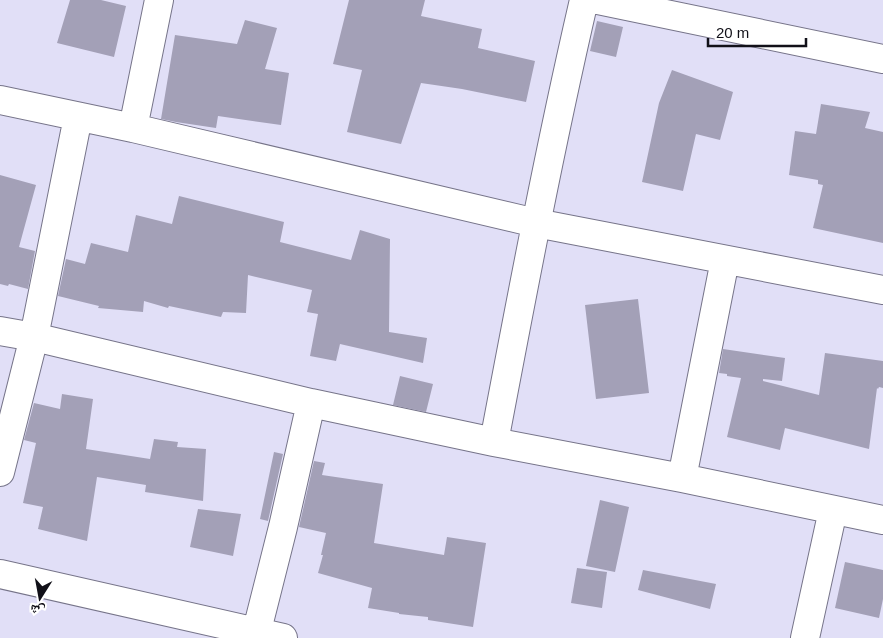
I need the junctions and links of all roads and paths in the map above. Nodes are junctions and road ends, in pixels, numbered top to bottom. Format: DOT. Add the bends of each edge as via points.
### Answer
graph roads {
  1 [pos="159,0"];
  2 [pos="584,0"];
  3 [pos="598,0"];
  4 [pos="883,59"];
  5 [pos="0,100"];
  6 [pos="78,117"];
  7 [pos="133,128"];
  8 [pos="536,223"];
  9 [pos="725,260"];
  10 [pos="883,290"];
  11 [pos="0,331"];
  12 [pos="34,338"];
  13 [pos="311,403"];
  14 [pos="494,442"];
  15 [pos="0,472"];
  16 [pos="682,478"];
  17 [pos="833,510"];
  18 [pos="883,520"];
  19 [pos="0,574"];
  20 [pos="256,635"];
  21 [pos="283,638"];
  22 [pos="806,638"];
  1 -- 7 [label="street"];
  2 -- 8 [label="street"];
  3 -- 4 [label="street"];
  5 -- 6 [label="street"];
  6 -- 7 [label="street"];
  6 -- 12 [label="street"];
  7 -- 8 [label="street"];
  8 -- 9 [label="street"];
  8 -- 14 [label="street"];
  9 -- 10 [label="street"];
  9 -- 16 [label="street"];
  11 -- 12 [label="street"];
  12 -- 13 [label="street"];
  12 -- 15 [label="street"];
  13 -- 14 [label="street"];
  13 -- 20 [label="street"];
  14 -- 16 [label="street"];
  16 -- 17 [label="street"];
  17 -- 18 [label="street"];
  17 -- 22 [label="street"];
  19 -- 20 [label="street"];
  20 -- 21 [label="street"];
}
